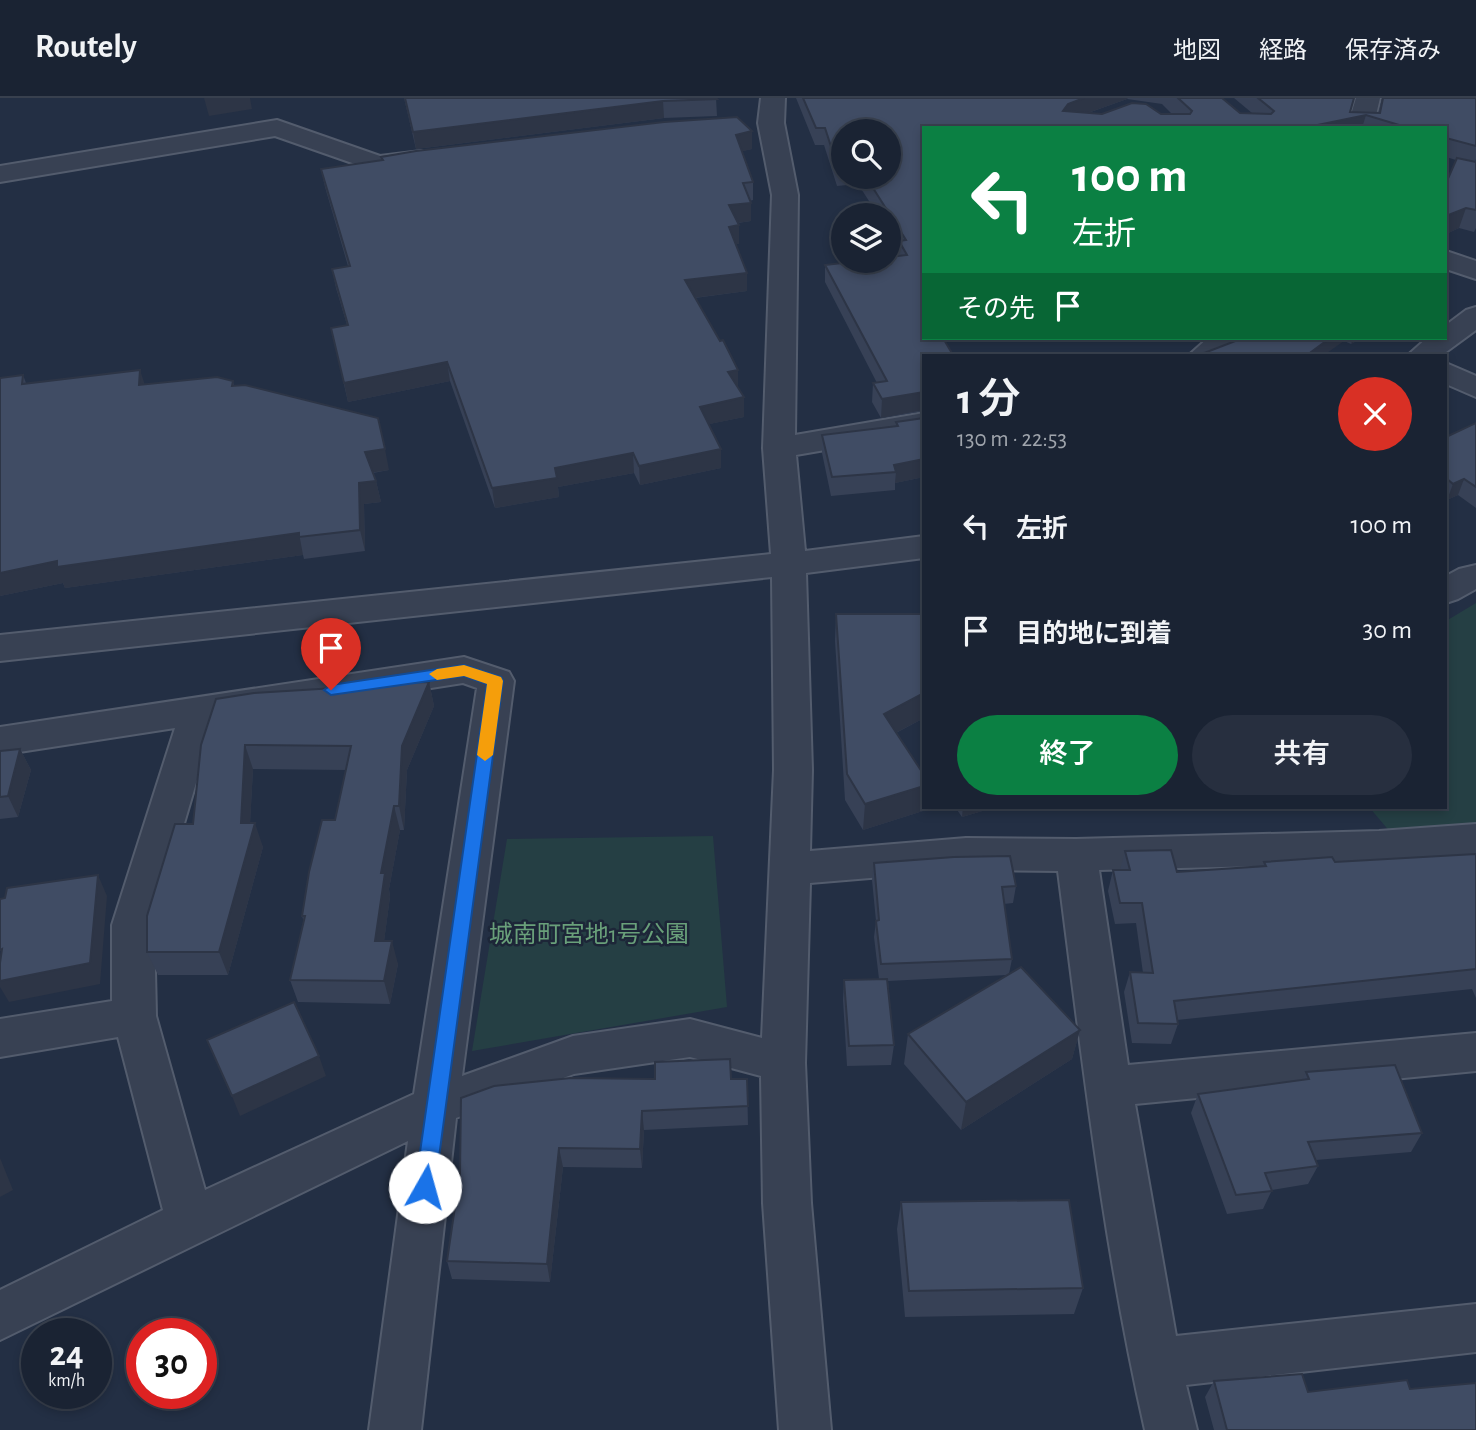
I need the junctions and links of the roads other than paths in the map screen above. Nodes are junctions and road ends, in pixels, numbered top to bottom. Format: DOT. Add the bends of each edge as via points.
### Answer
graph roads {
  1 [pos="1368,98"];
  2 [pos="763,115"];
  3 [pos="1361,126"];
  4 [pos="446,156"];
  5 [pos="0,174"];
  6 [pos="1447,259"];
  7 [pos="1476,271"];
  8 [pos="1476,316"];
  9 [pos="1447,337"];
  10 [pos="1224,340"];
  11 [pos="1443,340"];
  12 [pos="1205,354"];
  13 [pos="1424,354"];
  14 [pos="1447,373"];
  15 [pos="1476,388"];
  16 [pos="922,423"];
  17 [pos="779,447"];
  18 [pos="922,547"];
  19 [pos="789,564"];
  20 [pos="1476,577"];
  21 [pos="1447,590"];
  22 [pos="0,648"];
  23 [pos="198,710"];
  24 [pos="0,741"];
  25 [pos="1476,840"];
  26 [pos="1076,855"];
  27 [pos="790,869"];
  28 [pos="134,1016"];
  29 [pos="0,1038"];
  30 [pos="1476,1052"];
  31 [pos="783,1063"];
  32 [pos="1109,1087"];
  33 [pos="435,1106"];
  34 [pos="190,1221"];
  35 [pos="0,1316"];
  36 [pos="1476,1328"];
  37 [pos="1155,1363"];
  38 [pos="395,1430"];
  39 [pos="805,1430"];
  40 [pos="1171,1430"];
  1 -- 3 [label="street"];
  2 -- 17 [label="street" via="785,195"];
  4 -- 5 [label="street" via="378,164 276,128"];
  6 -- 7 [label="street"];
  8 -- 9 [label="street"];
  10 -- 12 [label="street"];
  11 -- 13 [label="street"];
  14 -- 15 [label="street"];
  16 -- 17 [label="street"];
  17 -- 19 [label="street"];
  18 -- 19 [label="street"];
  19 -- 22 [label="street"];
  19 -- 27 [label="street"];
  20 -- 21 [label="street"];
  23 -- 24 [label="street"];
  23 -- 28 [label="street" via="134,925"];
  23 -- 33 [label="street" via="464,670 495,681"];
  25 -- 26 [label="street" via="1379,848"];
  26 -- 27 [label="street" via="967,854"];
  26 -- 32 [label="street"];
  27 -- 31 [label="street"];
  28 -- 29 [label="street"];
  28 -- 34 [label="street"];
  30 -- 32 [label="street"];
  31 -- 33 [label="street" via="690,1038 573,1055"];
  31 -- 39 [label="street" via="787,1203"];
  32 -- 37 [label="street"];
  33 -- 34 [label="street"];
  33 -- 38 [label="street"];
  34 -- 35 [label="street"];
  36 -- 37 [label="street"];
  37 -- 40 [label="street"];
}
